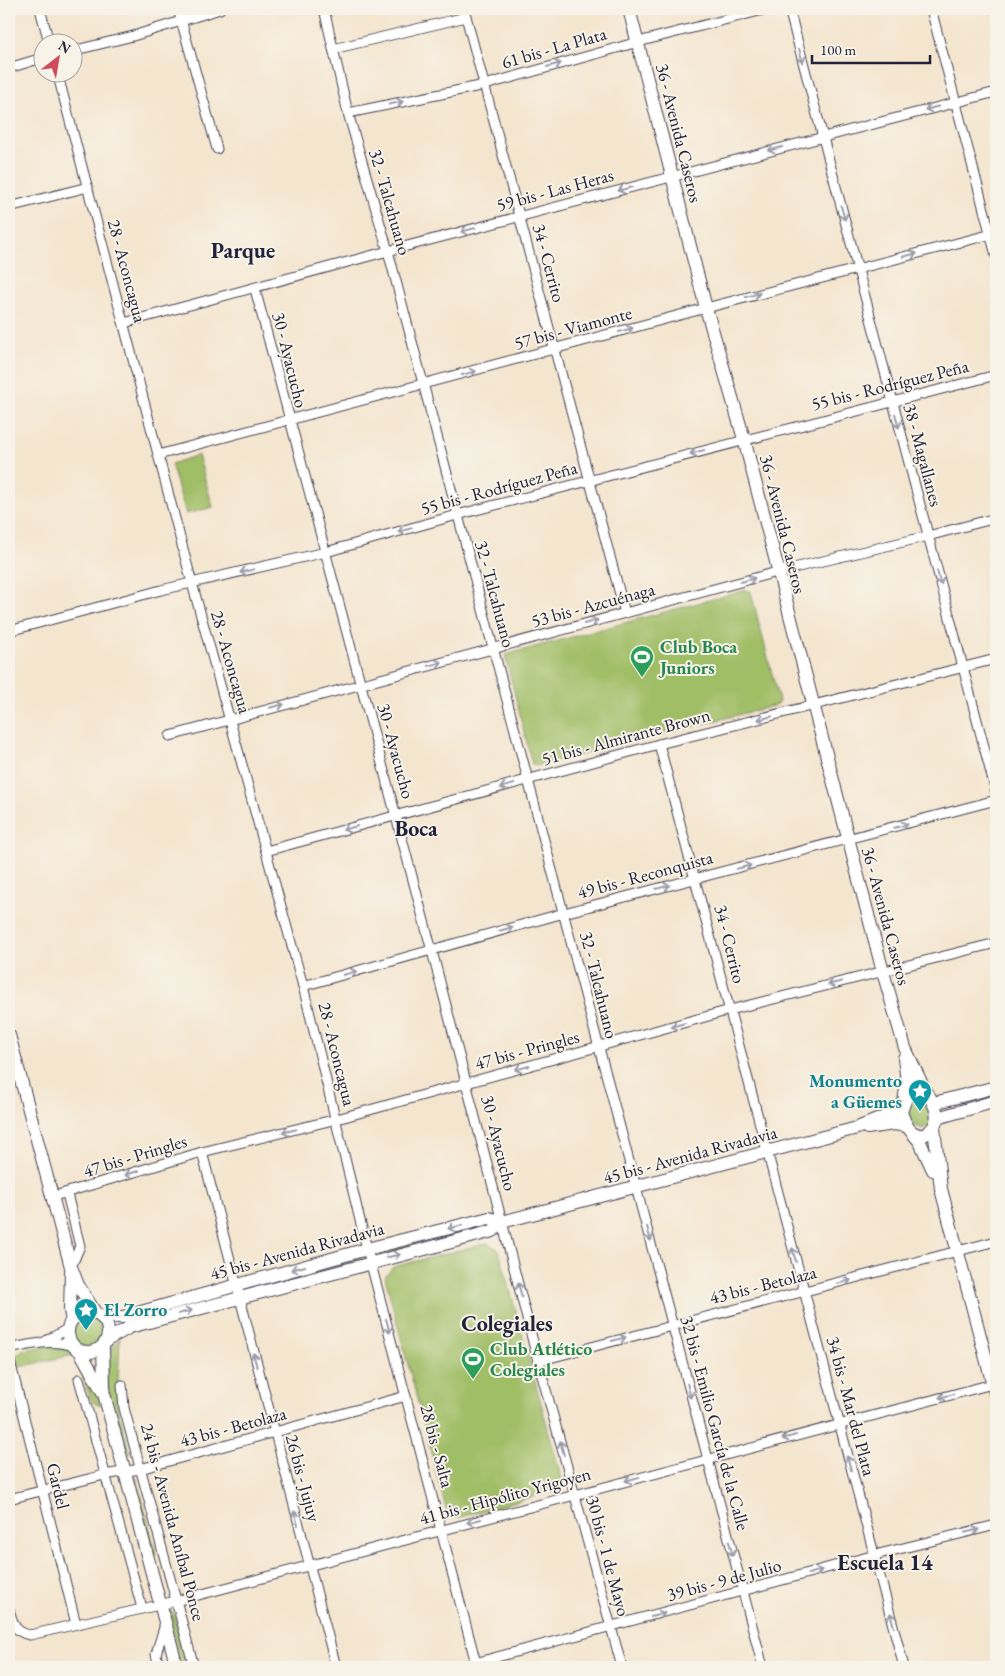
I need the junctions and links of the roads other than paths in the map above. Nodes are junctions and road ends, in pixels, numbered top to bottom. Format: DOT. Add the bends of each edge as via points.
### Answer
graph roads {
  1 [pos="40,9"];
  2 [pos="178,9"];
  3 [pos="220,9"];
  4 [pos="324,9"];
  5 [pos="629,9"];
  6 [pos="767,9"];
  7 [pos="789,9"];
  8 [pos="931,9"];
  9 [pos="465,13"];
  10 [pos="181,22"];
  11 [pos="46,32"];
  12 [pos="638,42"];
  13 [pos="82,48"];
  14 [pos="333,50"];
  15 [pos="32,61"];
  16 [pos="9,68"];
  17 [pos="60,82"];
  18 [pos="485,85"];
  19 [pos="996,92"];
  20 [pos="955,102"];
  21 [pos="348,113"];
  22 [pos="822,136"];
  23 [pos="217,150"];
  24 [pos="672,176"];
  25 [pos="88,187"];
  26 [pos="9,207"];
  27 [pos="520,216"];
  28 [pos="994,233"];
  29 [pos="388,251"];
  30 [pos="996,255"];
  31 [pos="859,268"];
  32 [pos="255,289"];
  33 [pos="706,308"];
  34 [pos="124,323"];
  35 [pos="555,350"];
  36 [pos="996,375"];
  37 [pos="422,385"];
  38 [pos="892,401"];
  39 [pos="288,420"];
  40 [pos="744,439"];
  41 [pos="158,455"];
  42 [pos="589,481"];
  43 [pos="457,515"];
  44 [pos="996,518"];
  45 [pos="928,536"];
  46 [pos="326,552"];
  47 [pos="777,572"];
  48 [pos="192,583"];
  49 [pos="625,613"];
  50 [pos="9,631"];
  51 [pos="493,648"];
  52 [pos="996,659"];
  53 [pos="963,668"];
  54 [pos="361,684"];
  55 [pos="812,706"];
  56 [pos="230,718"];
  57 [pos="170,736"];
  58 [pos="659,744"];
  59 [pos="528,780"];
  60 [pos="996,792"];
  61 [pos="996,800"];
  62 [pos="396,816"];
  63 [pos="847,840"];
  64 [pos="266,851"];
  65 [pos="696,879"];
  66 [pos="564,913"];
  67 [pos="996,943"];
  68 [pos="432,951"];
  69 [pos="883,972"];
  70 [pos="303,986"];
  71 [pos="730,1010"];
  72 [pos="9,1035"];
  73 [pos="598,1048"];
  74 [pos="905,1048"];
  75 [pos="467,1083"];
  76 [pos="996,1087"];
  77 [pos="930,1098"];
  78 [pos="996,1100"];
  79 [pos="903,1103"];
  80 [pos="336,1119"];
  81 [pos="935,1123"];
  82 [pos="908,1127"];
  83 [pos="857,1128"];
  84 [pos="202,1152"];
  85 [pos="767,1152"];
  86 [pos="636,1187"];
  87 [pos="941,1189"];
  88 [pos="67,1194"];
  89 [pos="52,1197"];
  90 [pos="502,1222"];
  91 [pos="996,1241"];
  92 [pos="367,1249"];
  93 [pos="957,1252"];
  94 [pos="371,1262"];
  95 [pos="71,1266"];
  96 [pos="237,1291"];
  97 [pos="804,1292"];
  98 [pos="99,1316"];
  99 [pos="70,1324"];
  100 [pos="672,1325"];
  101 [pos="44,1342"];
  102 [pos="105,1342"];
  103 [pos="76,1348"];
  104 [pos="9,1349"];
  105 [pos="9,1357"];
  106 [pos="538,1361"];
  107 [pos="79,1379"];
  108 [pos="122,1385"];
  109 [pos="995,1388"];
  110 [pos="104,1394"];
  111 [pos="406,1396"];
  112 [pos="838,1424"];
  113 [pos="274,1432"];
  114 [pos="707,1459"];
  115 [pos="140,1469"];
  116 [pos="125,1472"];
  117 [pos="104,1475"];
  118 [pos="41,1490"];
  119 [pos="574,1494"];
  120 [pos="9,1499"];
  121 [pos="996,1525"];
  122 [pos="442,1529"];
  123 [pos="875,1555"];
  124 [pos="308,1565"];
  125 [pos="742,1592"];
  126 [pos="176,1601"];
  127 [pos="160,1603"];
  128 [pos="9,1608"];
  129 [pos="142,1608"];
  130 [pos="76,1624"];
  131 [pos="165,1624"];
  132 [pos="611,1628"];
  133 [pos="476,1665"];
  134 [pos="159,1667"];
  135 [pos="177,1667"];
  136 [pos="194,1667"];
  137 [pos="336,1667"];
  138 [pos="460,1667"];
  139 [pos="622,1667"];
  140 [pos="763,1667"];
  141 [pos="904,1667"];
  1 -- 11 [label="street"];
  2 -- 10 [label="street"];
  3 -- 10 [label="street"];
  4 -- 14 [label="street, 32 - Talcahuano"];
  5 -- 12 [label="main road, 36 - Avenida Caseros"];
  6 -- 12 [label="street, 61 bis - La Plata"];
  7 -- 22 [label="street, 38 - Magallanes, one-way"];
  8 -- 20 [label="street"];
  9 -- 14 [label="street"];
  9 -- 18 [label="street, 34 - Cerrito"];
  10 -- 13 [label="street"];
  10 -- 23 [label="street"];
  18 -- 12 [label="street, 61 bis - La Plata, one-way"];
  12 -- 24 [label="main road, 36 - Avenida Caseros"];
  14 -- 21 [label="street, 32 - Talcahuano"];
  15 -- 16 [label="street"];
  17 -- 25 [label="street, 28 - Aconcagua"];
  21 -- 18 [label="street, 61 bis - La Plata, one-way"];
  18 -- 27 [label="street, 34 - Cerrito"];
  19 -- 20 [label="street, 59 bis - Las Heras"];
  20 -- 22 [label="street, 59 bis - Las Heras, one-way"];
  20 -- 28 [label="street"];
  21 -- 29 [label="street, 32 - Talcahuano"];
  22 -- 24 [label="street, 59 bis - Las Heras, one-way"];
  22 -- 31 [label="street, 38 - Magallanes, one-way"];
  24 -- 27 [label="street, 59 bis - Las Heras, one-way"];
  24 -- 33 [label="main road, 36 - Avenida Caseros"];
  25 -- 26 [label="street"];
  25 -- 34 [label="street, 28 - Aconcagua"];
  27 -- 29 [label="street, 59 bis - Las Heras, one-way"];
  27 -- 35 [label="street, 34 - Cerrito"];
  28 -- 30 [label="street"];
  31 -- 28 [label="street, 57 bis - Viamonte, one-way"];
  29 -- 32 [label="street, 59 bis - Las Heras"];
  29 -- 37 [label="street, 32 - Talcahuano"];
  33 -- 31 [label="street, 57 bis - Viamonte, one-way"];
  31 -- 38 [label="street, 38 - Magallanes"];
  32 -- 34 [label="street, 59 bis - Las Heras"];
  32 -- 39 [label="street, 30 - Ayacucho"];
  35 -- 33 [label="street, 57 bis - Viamonte, one-way"];
  33 -- 40 [label="main road, 36 - Avenida Caseros"];
  34 -- 41 [label="street, 28 - Aconcagua"];
  37 -- 35 [label="street, 57 bis - Viamonte, one-way"];
  35 -- 42 [label="street, 34 - Cerrito"];
  36 -- 38 [label="street, 55 bis - Rodríguez Peña"];
  37 -- 39 [label="street, 57 bis - Viamonte"];
  37 -- 43 [label="street, 32 - Talcahuano"];
  38 -- 40 [label="street, 55 bis - Rodríguez Peña"];
  38 -- 45 [label="street, 38 - Magallanes, one-way"];
  39 -- 41 [label="street, 57 bis - Viamonte"];
  39 -- 46 [label="street, 30 - Ayacucho"];
  40 -- 42 [label="street, 55 bis - Rodríguez Peña, one-way"];
  40 -- 47 [label="main road, 36 - Avenida Caseros"];
  41 -- 48 [label="street, 28 - Aconcagua"];
  42 -- 43 [label="street, 55 bis - Rodríguez Peña"];
  42 -- 49 [label="street, 34 - Cerrito"];
  43 -- 46 [label="street, 55 bis - Rodríguez Peña, one-way"];
  43 -- 51 [label="street, 32 - Talcahuano"];
  44 -- 45 [label="street, 53 bis - Azcuénaga"];
  45 -- 47 [label="street, 53 bis - Azcuénaga"];
  45 -- 53 [label="street, 38 - Magallanes, one-way"];
  46 -- 48 [label="street, 55 bis - Rodríguez Peña, one-way"];
  46 -- 54 [label="street, 30 - Ayacucho"];
  49 -- 47 [label="street, 53 bis - Azcuénaga, one-way"];
  47 -- 55 [label="main road, 36 - Avenida Caseros"];
  48 -- 50 [label="street, 55 bis - Rodríguez Peña"];
  48 -- 56 [label="street, 28 - Aconcagua"];
  51 -- 49 [label="street, 53 bis - Azcuénaga, one-way"];
  54 -- 51 [label="street, 53 bis - Azcuénaga, one-way"];
  51 -- 59 [label="street, 32 - Talcahuano"];
  52 -- 53 [label="street, 51 bis - Almirante Brown"];
  53 -- 55 [label="street, 51 bis - Almirante Brown"];
  53 -- 60 [label="street, 38 - Magallanes"];
  56 -- 54 [label="street, 53 bis - Azcuénaga, one-way"];
  54 -- 62 [label="street, 30 - Ayacucho"];
  55 -- 58 [label="street, 51 bis - Almirante Brown, one-way"];
  55 -- 63 [label="main road, 36 - Avenida Caseros"];
  56 -- 57 [label="street, 53 bis - Azcuénaga"];
  56 -- 64 [label="street, 28 - Aconcagua"];
  58 -- 59 [label="street, 51 bis - Almirante Brown"];
  58 -- 65 [label="street, 34 - Cerrito"];
  59 -- 62 [label="street, 51 bis - Almirante Brown, one-way"];
  59 -- 66 [label="street, 32 - Talcahuano"];
  63 -- 61 [label="street, 49 bis - Reconquista, one-way"];
  62 -- 64 [label="street, 51 bis - Almirante Brown, one-way"];
  62 -- 68 [label="street, 30 - Ayacucho"];
  65 -- 63 [label="street, 49 bis - Reconquista, one-way"];
  63 -- 69 [label="main road, 36 - Avenida Caseros"];
  64 -- 70 [label="street, 28 - Aconcagua"];
  66 -- 65 [label="street, 49 bis - Reconquista, one-way"];
  65 -- 71 [label="street, 34 - Cerrito"];
  68 -- 66 [label="street, 49 bis - Reconquista, one-way"];
  66 -- 73 [label="street, 32 - Talcahuano"];
  67 -- 69 [label="street, 47 bis - Pringles"];
  70 -- 68 [label="street, 49 bis - Reconquista, one-way"];
  68 -- 75 [label="street, 30 - Ayacucho"];
  69 -- 71 [label="street, 47 bis - Pringles, one-way"];
  69 -- 74 [label="main road, 36 - Avenida Caseros"];
  70 -- 80 [label="street, 28 - Aconcagua"];
  71 -- 73 [label="street, 47 bis - Pringles, one-way"];
  71 -- 85 [label="street, 34 - Cerrito"];
  72 -- 89 [label="main road"];
  73 -- 75 [label="street, 47 bis - Pringles, one-way"];
  73 -- 86 [label="street, 32 - Talcahuano"];
  74 -- 77 [label="main road, 36 - Avenida Caseros"];
  74 -- 79 [label="main road, 36 - Avenida Caseros" via="907,1082"];
  75 -- 80 [label="street, 47 bis - Pringles"];
  75 -- 90 [label="street, 30 - Ayacucho"];
  76 -- 77 [label="main road"];
  77 -- 79 [label="main road" via="914,1091"];
  77 -- 81 [label="main road"];
  78 -- 81 [label="main road"];
  79 -- 82 [label="main road" via="901,1112"];
  79 -- 83 [label="main road, 45 bis - Avenida Rivadavia" via="892,1114"];
  80 -- 84 [label="street, 47 bis - Pringles, one-way"];
  80 -- 92 [label="street, 28 - Aconcagua"];
  81 -- 82 [label="main road" via="930,1132 920,1135"];
  81 -- 87 [label="main road"];
  82 -- 83 [label="main road, 45 bis - Avenida Rivadavia" via="894,1124"];
  82 -- 87 [label="main road" via="920,1142"];
  83 -- 85 [label="main road, 45 bis - Avenida Rivadavia"];
  84 -- 88 [label="street, 47 bis - Pringles, one-way"];
  84 -- 96 [label="street, 26 bis - Jujuy"];
  85 -- 86 [label="main road, 45 bis - Avenida Rivadavia"];
  97 -- 85 [label="street, 34 bis - Mar del Plata, one-way"];
  86 -- 90 [label="main road, 45 bis - Avenida Rivadavia"];
  86 -- 100 [label="street, 32 bis - Emilio García de la Calle, one-way"];
  87 -- 93 [label="main road"];
  88 -- 89 [label="street, 47 bis - Pringles"];
  88 -- 95 [label="street" via="80,1246"];
  89 -- 95 [label="main road"];
  90 -- 92 [label="main road, 45 bis - Avenida Rivadavia, one-way" via="489,1218"];
  94 -- 90 [label="main road, 45 bis - Avenida Rivadavia, one-way" via="493,1231"];
  106 -- 90 [label="street, 30 bis - 1 de Mayo, one-way"];
  91 -- 93 [label="street, 43 bis - Betolaza"];
  92 -- 94 [label="street, 28 - Aconcagua"];
  92 -- 96 [label="main road, 45 bis - Avenida Rivadavia, one-way"];
  97 -- 93 [label="street, 43 bis - Betolaza, one-way"];
  93 -- 109 [label="main road"];
  94 -- 96 [label="main road, 45 bis - Avenida Rivadavia"];
  94 -- 111 [label="street, 28 bis - Salta, one-way"];
  95 -- 98 [label="main road" via="78,1285"];
  95 -- 99 [label="main road"];
  96 -- 98 [label="main road, 45 bis - Avenida Rivadavia" via="123,1317"];
  102 -- 96 [label="main road, 45 bis - Avenida Rivadavia, one-way" via="130,1327"];
  113 -- 96 [label="street, 26 bis - Jujuy, one-way"];
  97 -- 100 [label="street, 43 bis - Betolaza"];
  97 -- 112 [label="street, 34 bis - Mar del Plata"];
  98 -- 99 [label="main road" via="88,1312 79,1314"];
  98 -- 102 [label="main road" via="107,1327"];
  99 -- 101 [label="street"];
  99 -- 103 [label="main road" via="70,1340"];
  106 -- 100 [label="street, 43 bis - Betolaza, one-way"];
  100 -- 114 [label="street, 32 bis - Emilio García de la Calle, one-way"];
  101 -- 103 [label="street" via="61,1342"];
  101 -- 104 [label="street"];
  102 -- 103 [label="main road" via="92,1352"];
  102 -- 110 [label="main road, 24 bis - Avenida Aníbal Ponce"];
  103 -- 110 [label="main road, 24 bis - Avenida Aníbal Ponce"];
  105 -- 118 [label="street, Gardel"];
  119 -- 106 [label="street, 30 bis - 1 de Mayo, one-way"];
  107 -- 117 [label="street"];
  108 -- 115 [label="street, 24 bis - Avenida Aníbal Ponce" via="124,1408"];
  109 -- 112 [label="street, 41 bis - Hipólito Yrigoyen, one-way"];
  110 -- 116 [label="main road, 24 bis - Avenida Aníbal Ponce"];
  111 -- 113 [label="street, 43 bis - Betolaza"];
  111 -- 122 [label="street, 28 bis - Salta"];
  112 -- 114 [label="street, 41 bis - Hipólito Yrigoyen, one-way"];
  123 -- 112 [label="street, 34 bis - Mar del Plata, one-way"];
  113 -- 115 [label="street, 43 bis - Betolaza"];
  124 -- 113 [label="street, 26 bis - Jujuy, one-way"];
  114 -- 119 [label="street, 41 bis - Hipólito Yrigoyen, one-way"];
  114 -- 125 [label="street, 32 bis - Emilio García de la Calle, one-way"];
  115 -- 116 [label="street, 43 bis - Betolaza"];
  115 -- 126 [label="street, 24 bis - Avenida Aníbal Ponce"];
  116 -- 117 [label="street, 43 bis - Betolaza"];
  116 -- 127 [label="main road, 24 bis - Avenida Aníbal Ponce"];
  117 -- 118 [label="street, 43 bis - Betolaza"];
  117 -- 129 [label="street"];
  118 -- 120 [label="street, 43 bis - Betolaza"];
  118 -- 130 [label="street, Gardel"];
  119 -- 122 [label="street, 41 bis - Hipólito Yrigoyen, one-way"];
  119 -- 132 [label="street, 30 bis - 1 de Mayo"];
  123 -- 121 [label="street, 39 bis - 9 de Julio, one-way"];
  122 -- 124 [label="street, 41 bis - Hipólito Yrigoyen"];
  122 -- 133 [label="street, 28 bis - Salta"];
  125 -- 123 [label="street, 39 bis - 9 de Julio, one-way"];
  141 -- 123 [label="street, 34 bis - Mar del Plata, one-way"];
  124 -- 126 [label="street, 41 bis - Hipólito Yrigoyen"];
  124 -- 137 [label="street, 26 bis - Jujuy"];
  132 -- 125 [label="street, 39 bis - 9 de Julio, one-way"];
  125 -- 140 [label="street, 32 bis - Emilio García de la Calle"];
  126 -- 127 [label="street, 41 bis - Hipólito Yrigoyen"];
  126 -- 136 [label="street, 24 bis - Avenida Aníbal Ponce"];
  127 -- 129 [label="street, 41 bis - Hipólito Yrigoyen"];
  127 -- 131 [label="main road, 24 bis - Avenida Aníbal Ponce"];
  128 -- 130 [label="street, 41 bis - Hipólito Yrigoyen" via="14,1626 20,1633 30,1635"];
  129 -- 130 [label="street, 41 bis - Hipólito Yrigoyen"];
  131 -- 134 [label="street, 24 bis - Avenida Aníbal Ponce" via="156,1654"];
  131 -- 135 [label="main road, 24 bis - Avenida Aníbal Ponce"];
  132 -- 133 [label="street, 39 bis - 9 de Julio"];
  132 -- 139 [label="street, 30 bis - 1 de Mayo"];
  133 -- 138 [label="street, 39 bis - 9 de Julio"];
}
